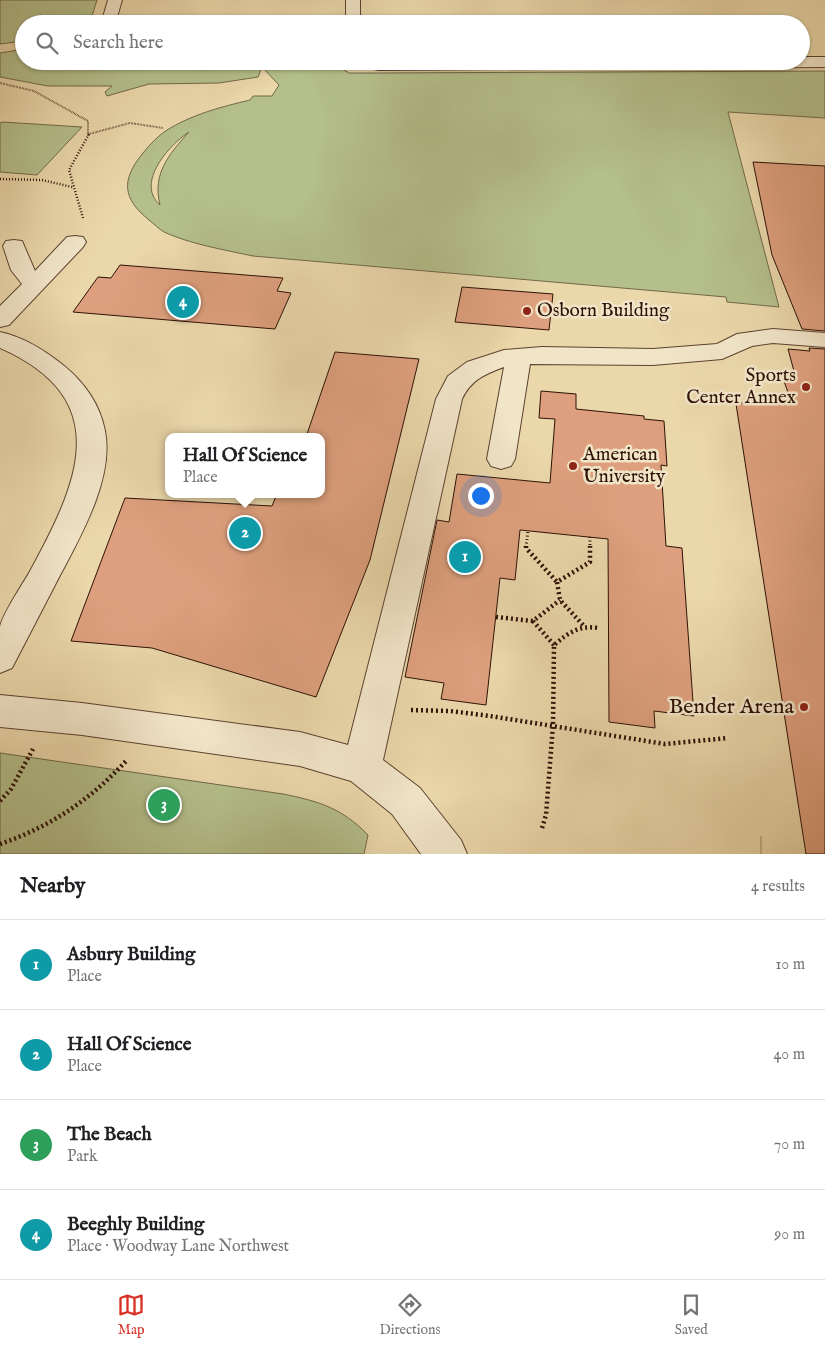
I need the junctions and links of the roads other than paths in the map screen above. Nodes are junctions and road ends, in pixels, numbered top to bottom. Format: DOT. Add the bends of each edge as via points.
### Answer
graph roads {
  1 [pos="115,0"];
  2 [pos="353,0"];
  3 [pos="111,15"];
  4 [pos="353,15"];
  5 [pos="810,62"];
  6 [pos="825,62"];
  7 [pos="75,242"];
  8 [pos="14,246"];
  9 [pos="34,284"];
  10 [pos="0,320"];
  11 [pos="825,340"];
  12 [pos="5,347"];
  13 [pos="518,357"];
  14 [pos="501,459"];
  15 [pos="0,658"];
  16 [pos="0,711"];
  17 [pos="362,767"];
  18 [pos="446,854"];
  1 -- 3 [label="street"];
  2 -- 4 [label="street"];
  5 -- 6 [label="street"];
  7 -- 9 [label="street"];
  8 -- 9 [label="street" via="22,270"];
  9 -- 10 [label="street"];
  11 -- 13 [label="street" via="773,336 746,339 722,351 653,357"];
  12 -- 15 [label="street" via="57,371 82,400 89,418 92,456 90,475 78,510"];
  13 -- 14 [label="street"];
  13 -- 17 [label="street" via="504,358 476,368 456,382 449,399"];
  16 -- 17 [label="street" via="300,748"];
  17 -- 18 [label="street" via="406,801"];
}
